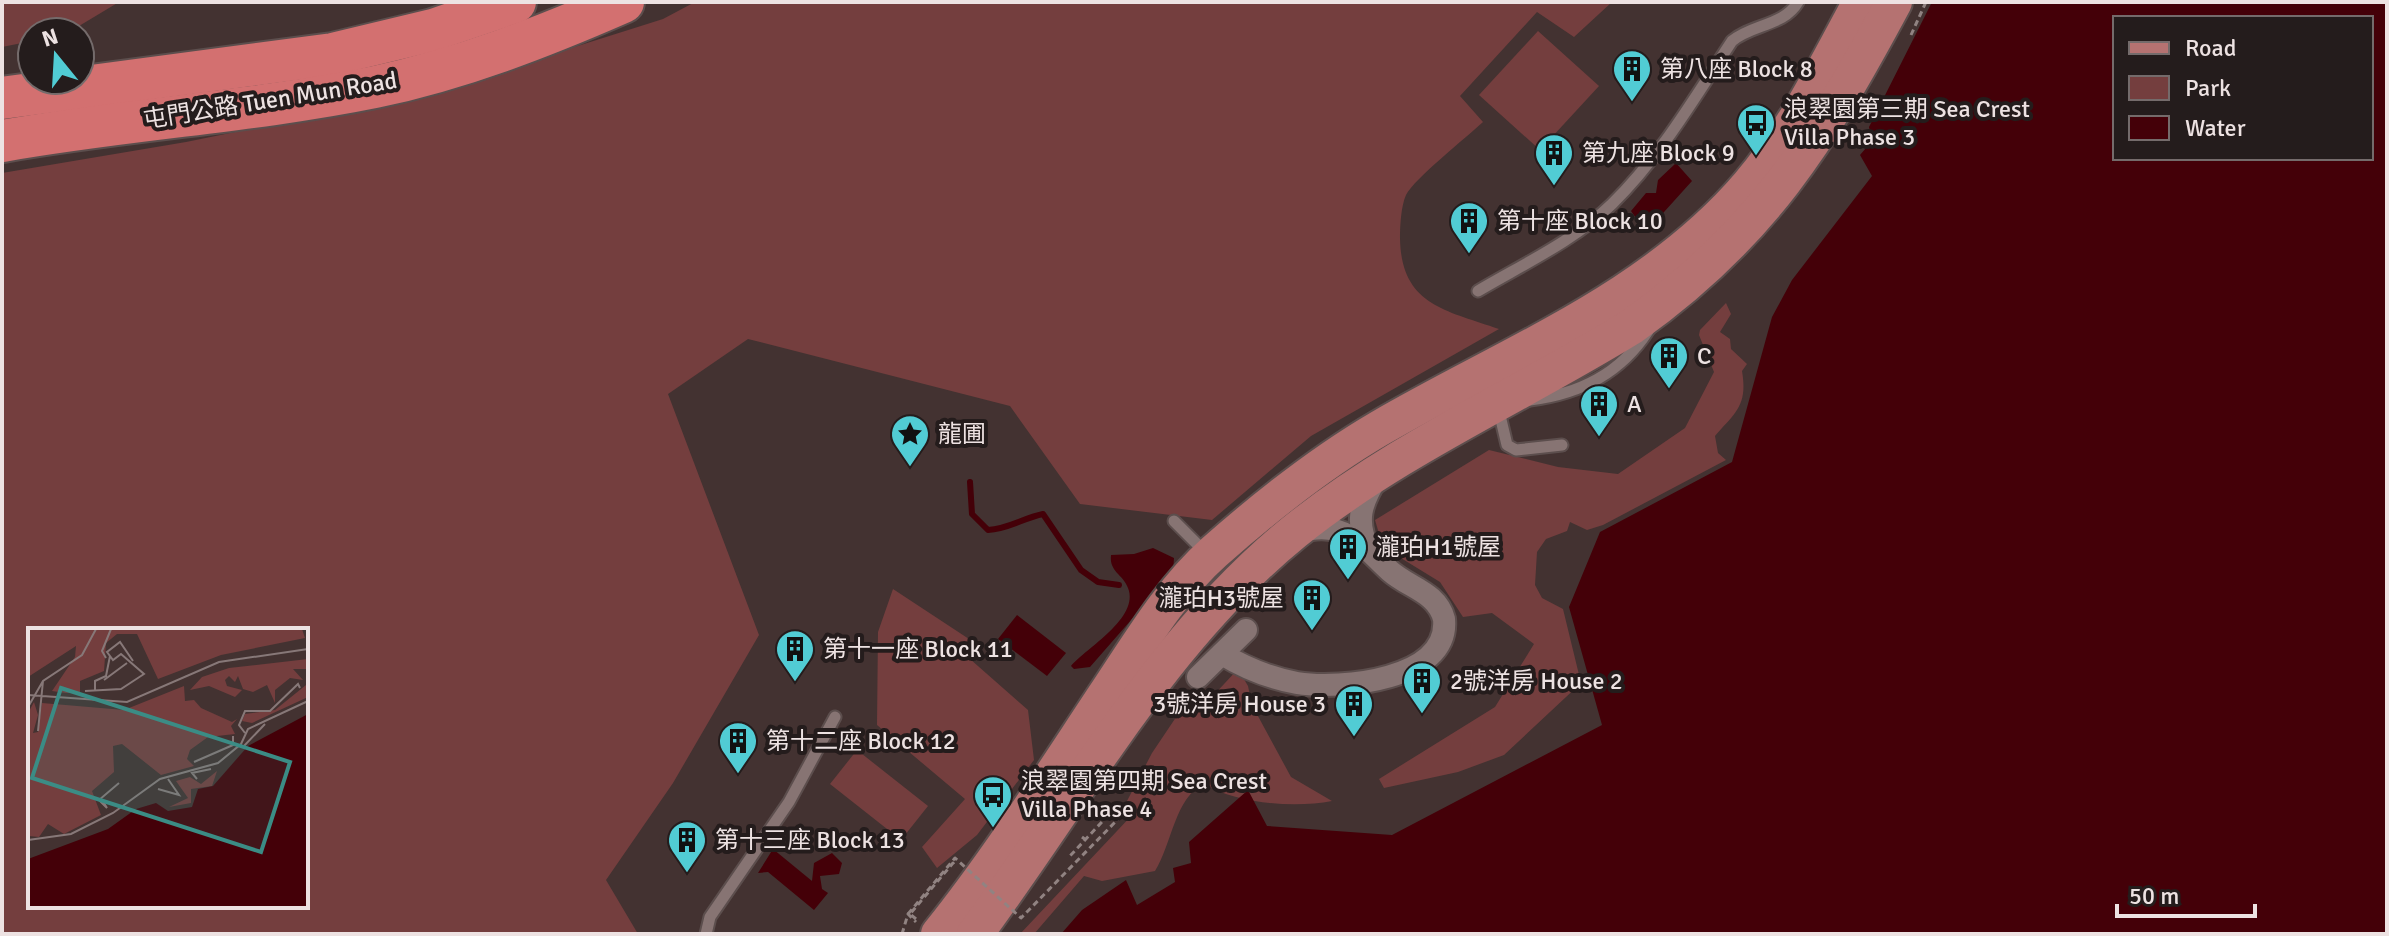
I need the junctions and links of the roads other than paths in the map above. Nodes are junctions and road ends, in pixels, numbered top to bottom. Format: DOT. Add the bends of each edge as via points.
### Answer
graph roads {
  1 [pos="515,2"];
  2 [pos="623,2"];
  3 [pos="1798,2"];
  4 [pos="1861,2"];
  5 [pos="1894,2"];
  6 [pos="96,85"];
  7 [pos="19,138"];
  8 [pos="1478,291"];
  9 [pos="1497,403"];
  10 [pos="1562,445"];
  11 [pos="1382,469"];
  12 [pos="1174,521"];
  13 [pos="1292,533"];
  14 [pos="1368,548"];
  15 [pos="1210,556"];
  16 [pos="1246,630"];
  17 [pos="1222,654"];
  18 [pos="1198,677"];
  19 [pos="835,717"];
  20 [pos="926,922"];
  21 [pos="706,934"];
  22 [pos="975,934"];
  1 -- 6 [label="highway, 屯門公路 Tuen Mun Road" via="433,30 333,54"];
  2 -- 7 [label="highway, 屯門公路 Tuen Mun Road" via="497,52 379,86"];
  3 -- 8 [label="lane" via="1784,17 1732,41 1657,153 1610,206"];
  4 -- 15 [label="main road" via="1805,103 1750,185 1667,263 1614,301 1379,429 1291,486"];
  5 -- 9 [label="main road" via="1833,112 1776,196 1729,247 1665,303 1560,371"];
  9 -- 10 [label="lane" via="1507,445 1516,450"];
  9 -- 11 [label="main road"];
  11 -- 13 [label="main road"];
  11 -- 14 [label="street" via="1360,516"];
  12 -- 15 [label="lane"];
  13 -- 14 [label="street" via="1331,529"];
  13 -- 22 [label="main road" via="1180,648"];
  14 -- 17 [label="street" via="1390,572 1439,607 1444,633 1431,656 1377,679 1325,685 1279,679"];
  15 -- 20 [label="main road" via="1150,628 1012,836"];
  16 -- 17 [label="street"];
  17 -- 18 [label="street"];
  19 -- 21 [label="lane" via="789,802 710,917"];
}
